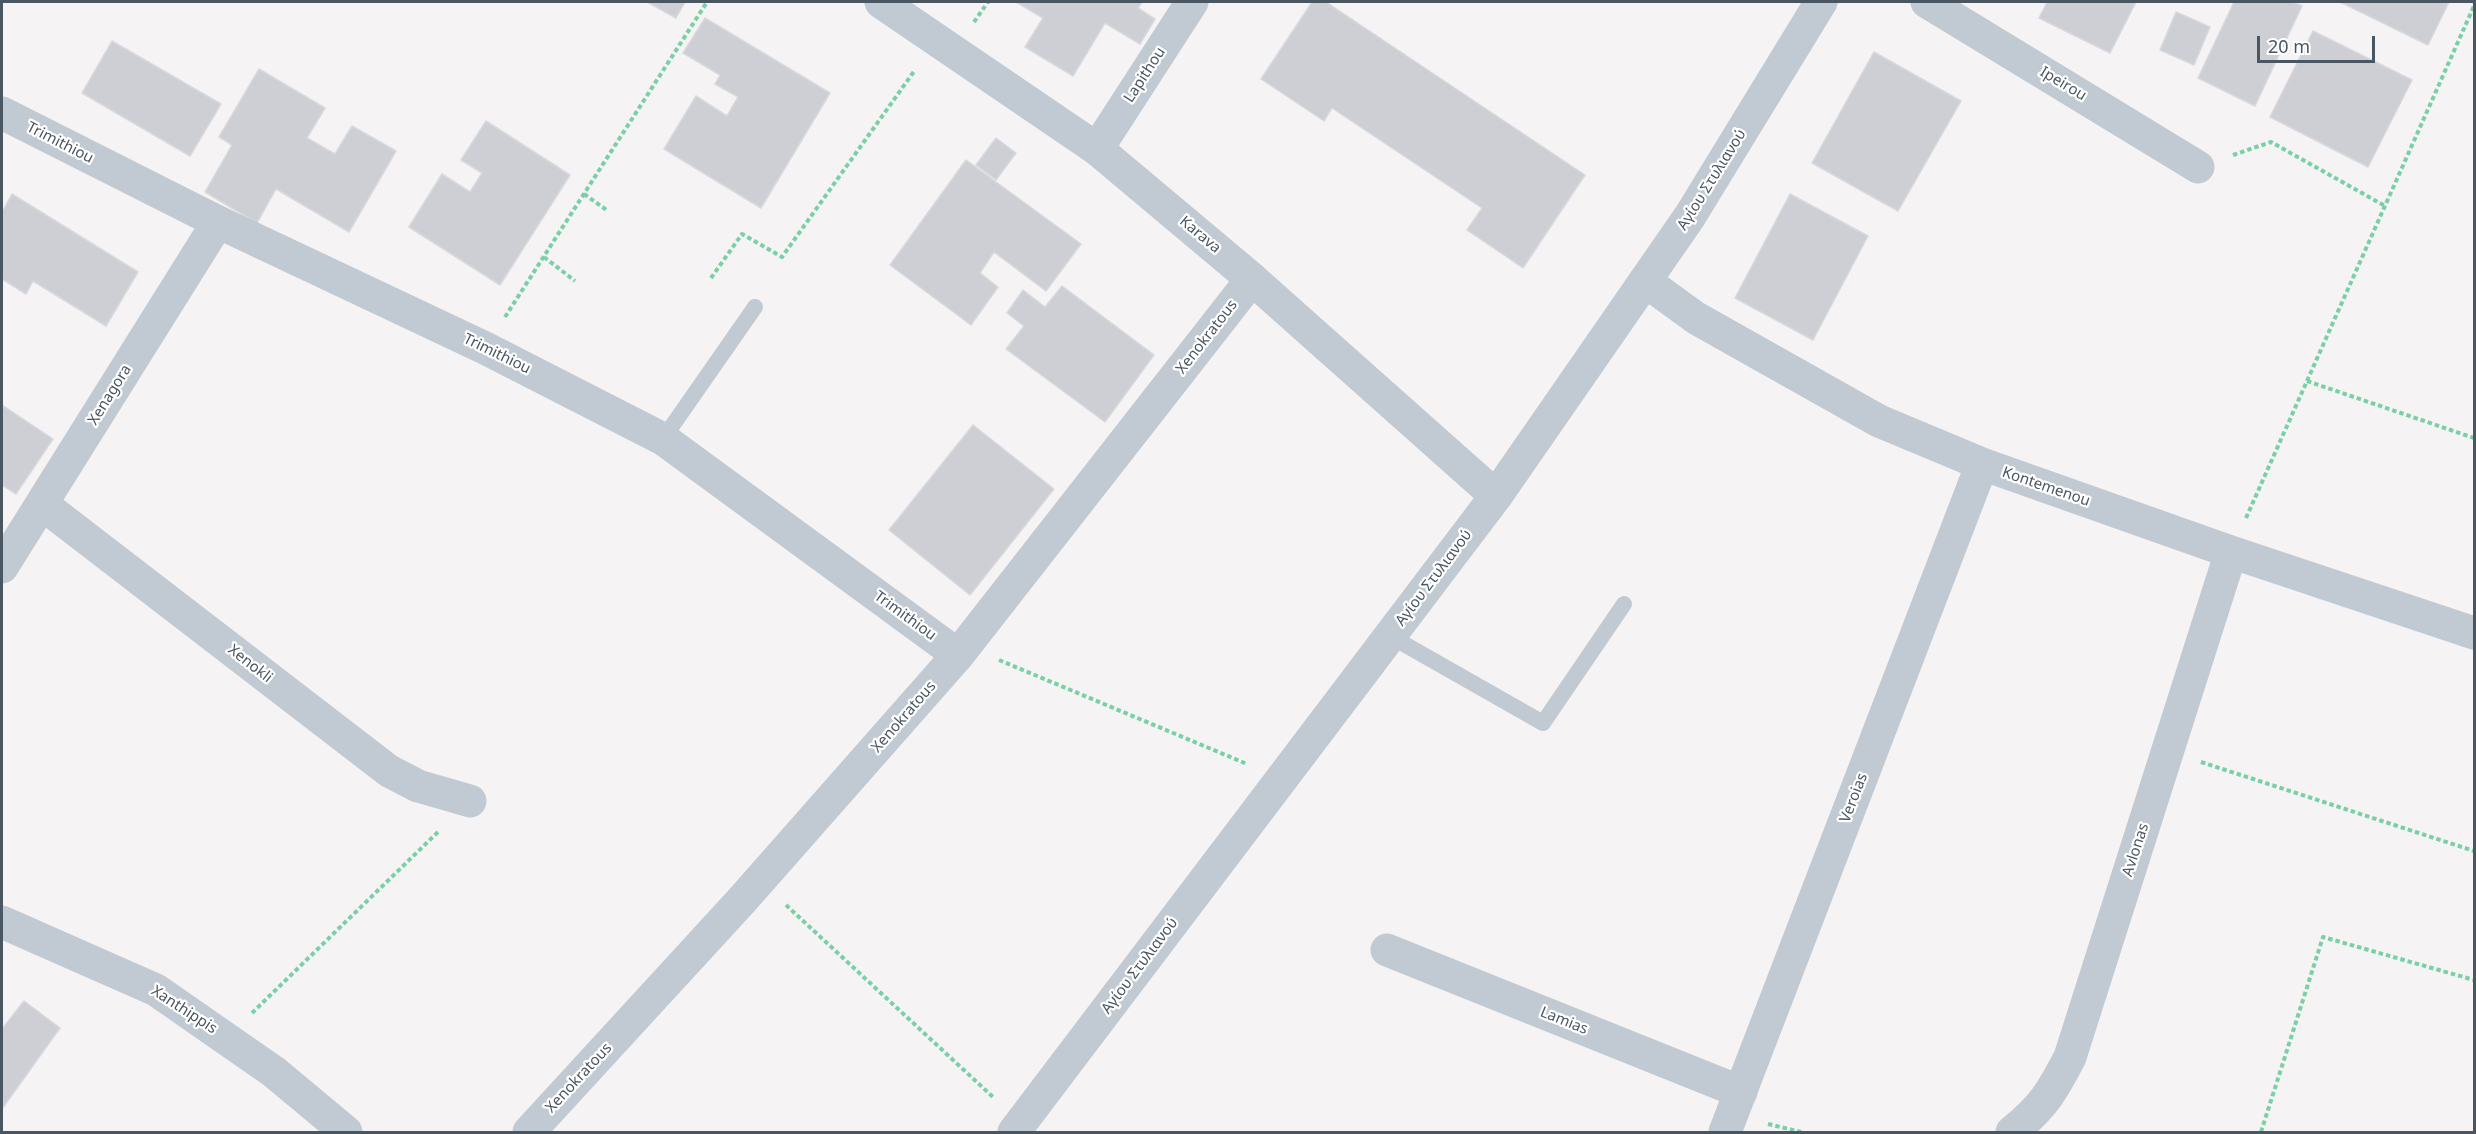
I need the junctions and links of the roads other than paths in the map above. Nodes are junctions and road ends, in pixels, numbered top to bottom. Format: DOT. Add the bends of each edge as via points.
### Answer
graph roads {
  1 [pos="881,2"];
  2 [pos="1192,2"];
  3 [pos="1821,2"];
  4 [pos="1927,2"];
  5 [pos="2,113"];
  6 [pos="1097,149"];
  7 [pos="2198,167"];
  8 [pos="218,222"];
  9 [pos="1252,279"];
  10 [pos="1645,281"];
  11 [pos="755,307"];
  12 [pos="663,439"];
  13 [pos="1982,464"];
  14 [pos="1496,496"];
  15 [pos="42,504"];
  16 [pos="2231,552"];
  17 [pos="2,567"];
  18 [pos="1624,604"];
  19 [pos="2475,633"];
  20 [pos="1390,636"];
  21 [pos="962,650"];
  22 [pos="471,801"];
  23 [pos="2,922"];
  24 [pos="1387,950"];
  25 [pos="1741,1092"];
  26 [pos="1018,1128"];
  27 [pos="346,1132"];
  28 [pos="530,1132"];
  29 [pos="1725,1132"];
  30 [pos="2012,1132"];
  1 -- 6 [label="street, Karava"];
  2 -- 6 [label="street, Lapithou"];
  3 -- 10 [label="street, Αγίου Στυλιανού" via="1690,216"];
  4 -- 7 [label="street, Ipeirou"];
  5 -- 8 [label="street, Trimithiou"];
  6 -- 9 [label="street, Karava"];
  8 -- 12 [label="street, Trimithiou" via="485,348"];
  8 -- 15 [label="street, Xenagora"];
  9 -- 14 [label="street, Karava"];
  9 -- 21 [label="street, Xenokratous"];
  10 -- 13 [label="street, Kontemenou" via="1696,318 1879,421"];
  10 -- 14 [label="street, Αγίου Στυλιανού"];
  11 -- 12 [label="lane"];
  12 -- 21 [label="street, Trimithiou"];
  13 -- 16 [label="street, Kontemenou"];
  13 -- 25 [label="street, Veroias"];
  14 -- 20 [label="street, Αγίου Στυλιανού"];
  15 -- 17 [label="street, Xenagora"];
  15 -- 22 [label="street, Xenokli" via="389,771 418,786"];
  16 -- 19 [label="street, Kontemenou"];
  16 -- 30 [label="street, Avlonas" via="2070,1057 2037,1112"];
  18 -- 20 [label="lane" via="1543,723"];
  20 -- 26 [label="street, Αγίου Στυλιανού"];
  21 -- 28 [label="street, Xenokratous" via="759,881"];
  23 -- 27 [label="street, Xanthippis" via="156,990 274,1072"];
  24 -- 25 [label="street, Lamias"];
  25 -- 29 [label="street, Veroias"];
}
